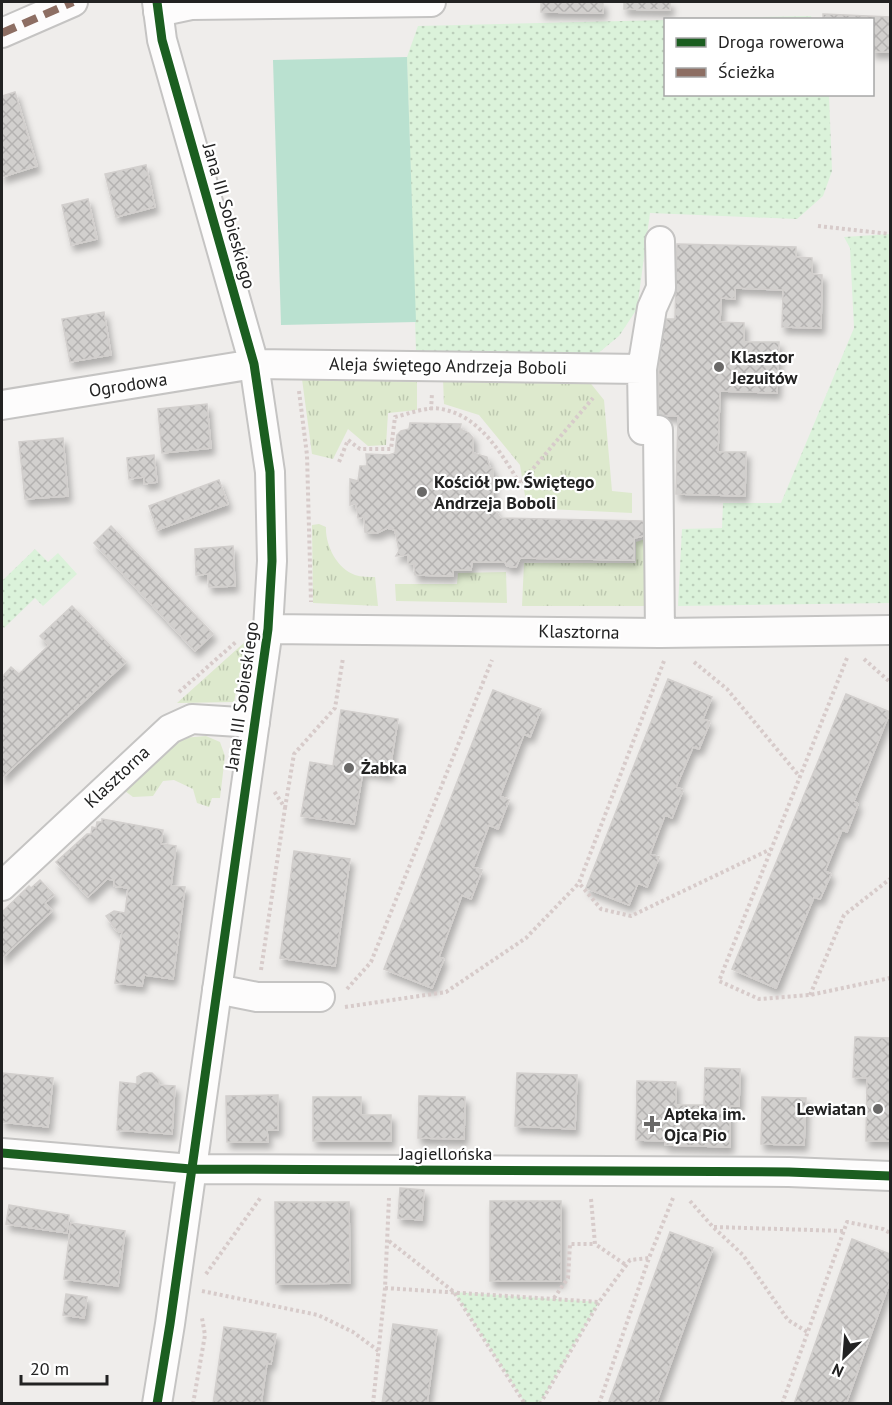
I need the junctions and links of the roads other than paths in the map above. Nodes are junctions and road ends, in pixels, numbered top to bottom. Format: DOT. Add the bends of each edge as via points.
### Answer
graph roads {
  1 [pos="73,2"];
  2 [pos="431,2"];
  3 [pos="157,7"];
  4 [pos="2,33"];
  5 [pos="660,241"];
  6 [pos="254,364"];
  7 [pos="629,369"];
  8 [pos="2,405"];
  9 [pos="268,629"];
  10 [pos="891,630"];
  11 [pos="663,646"];
  12 [pos="255,723"];
  13 [pos="2,886"];
  14 [pos="217,989"];
  15 [pos="334,1000"];
  16 [pos="2,1153"];
  17 [pos="191,1169"];
  18 [pos="891,1176"];
  19 [pos="157,1404"];
  1 -- 4 [label="street"];
  2 -- 3 [label="street"];
  3 -- 6 [label="street, Jana III Sobieskiego" via="162,40"];
  5 -- 7 [label="street" via="661,288"];
  6 -- 7 [label="street, Aleja świętego Andrzeja Boboli"];
  6 -- 8 [label="street, Ogrodowa"];
  6 -- 9 [label="street, Jana III Sobieskiego" via="270,472 272,595"];
  7 -- 11 [label="street" via="643,430 658,430"];
  9 -- 11 [label="street, Klasztorna"];
  9 -- 12 [label="street, Jana III Sobieskiego"];
  10 -- 11 [label="street, Klasztorna"];
  12 -- 13 [label="street, Klasztorna" via="192,719 170,729"];
  12 -- 14 [label="street, Jana III Sobieskiego"];
  14 -- 15 [label="street" via="257,997"];
  14 -- 17 [label="street, Jana III Sobieskiego"];
  16 -- 17 [label="street, Jagiellońska"];
  17 -- 18 [label="street, Jagiellońska"];
  17 -- 19 [label="street, Jana III Sobieskiego"];
}
